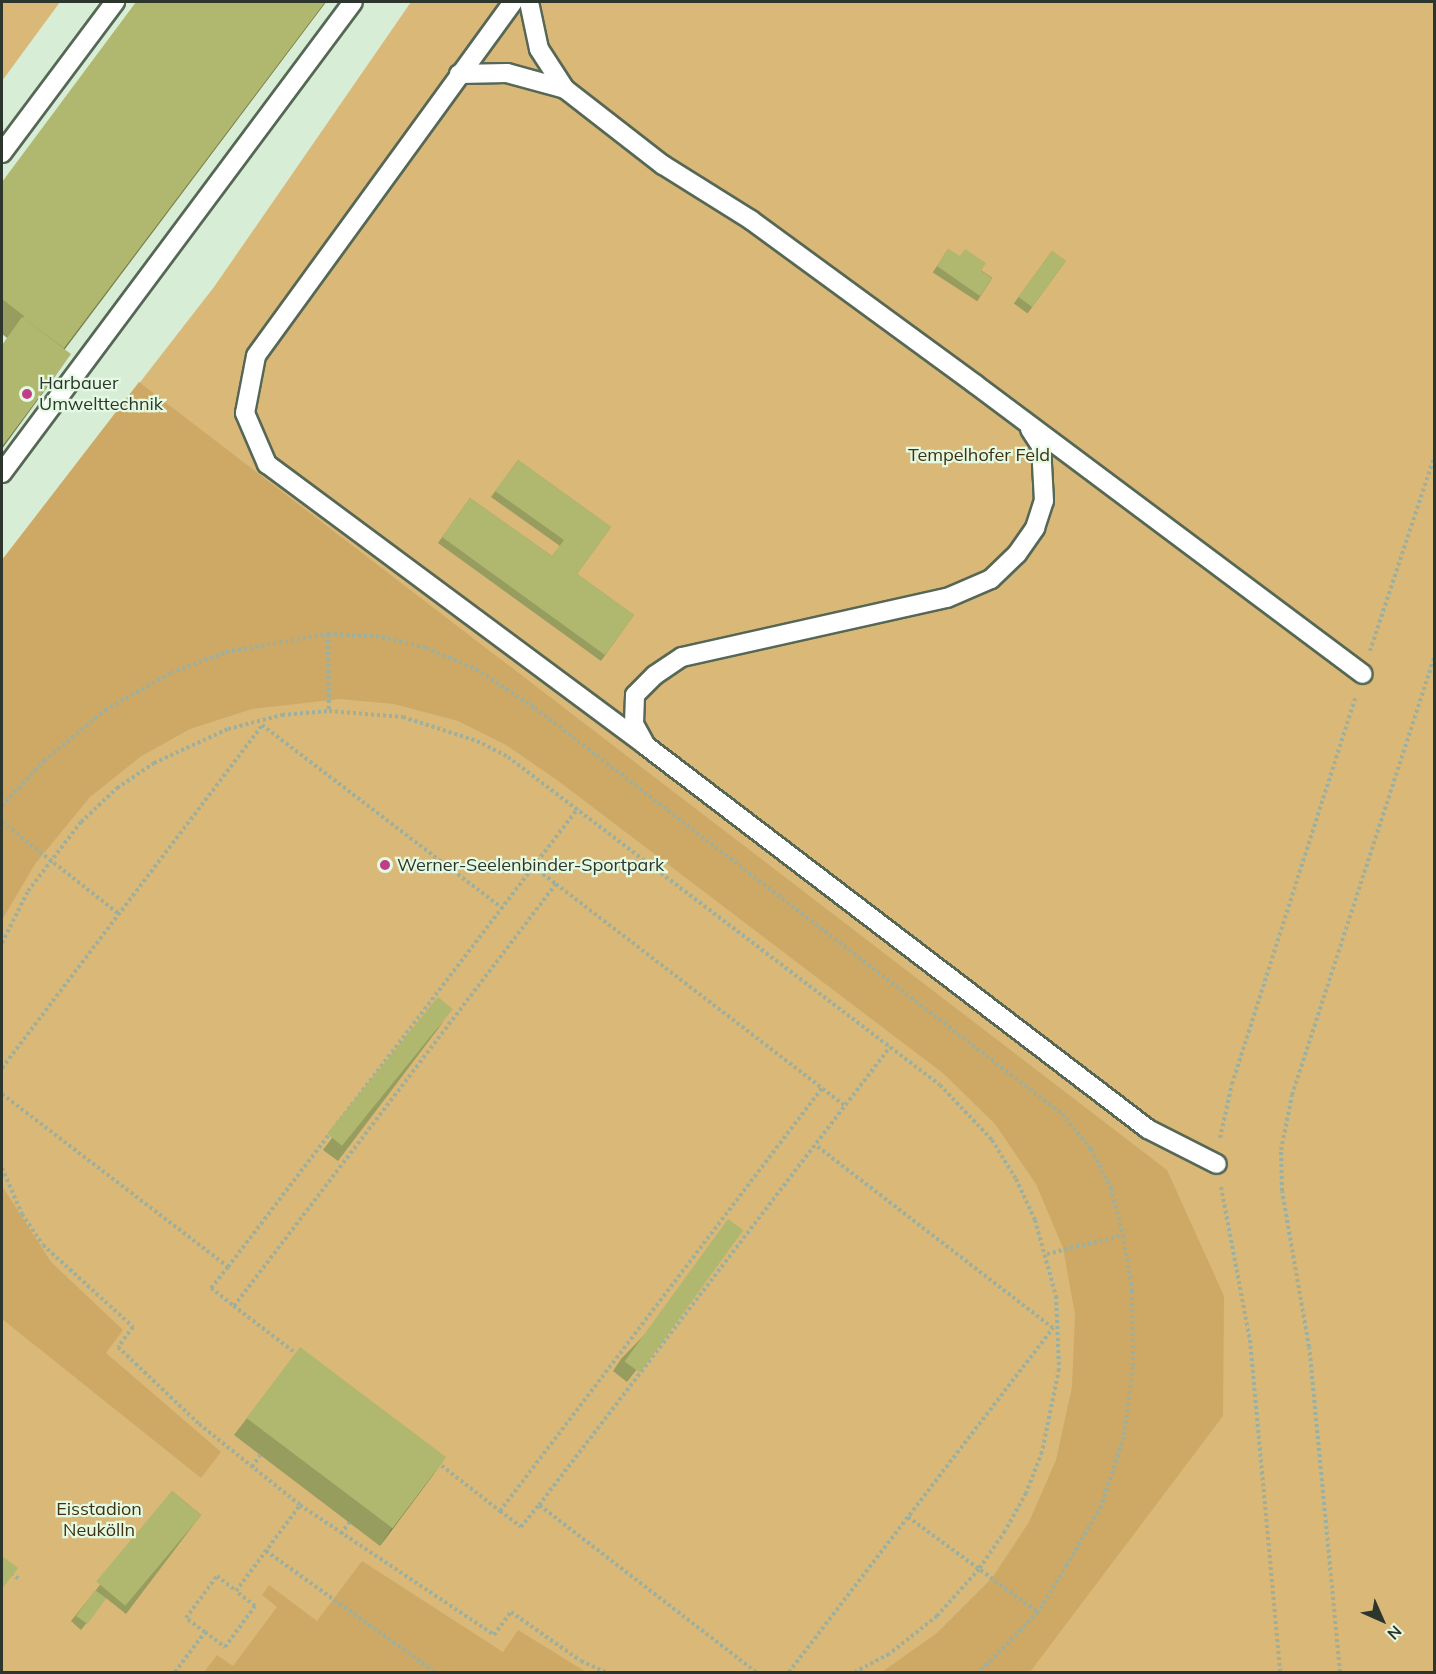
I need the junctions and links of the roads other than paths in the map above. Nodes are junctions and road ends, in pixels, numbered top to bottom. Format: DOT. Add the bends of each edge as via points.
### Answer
graph roads {
  1 [pos="99,2"];
  2 [pos="115,2"];
  3 [pos="353,2"];
  4 [pos="513,2"];
  5 [pos="529,2"];
  6 [pos="77,53"];
  7 [pos="459,74"];
  8 [pos="565,89"];
  9 [pos="2,153"];
  10 [pos="1026,422"];
  11 [pos="2,473"];
  12 [pos="1363,674"];
  13 [pos="645,745"];
  14 [pos="1217,1164"];
  1 -- 6 [label="lane"];
  2 -- 6 [label="lane"];
  3 -- 11 [label="lane"];
  4 -- 7 [label="lane"];
  5 -- 8 [label="lane" via="539,49"];
  6 -- 9 [label="lane"];
  7 -- 8 [label="lane" via="507,73"];
  7 -- 13 [label="lane" via="256,356 245,413 267,464"];
  8 -- 10 [label="lane" via="654,158 751,220"];
  10 -- 12 [label="lane"];
  10 -- 13 [label="lane" via="1041,446 1044,501 1035,528 1017,554 991,579 947,598 682,657 655,675 636,695 634,724"];
  13 -- 14 [label="lane" via="1148,1129"];
}
